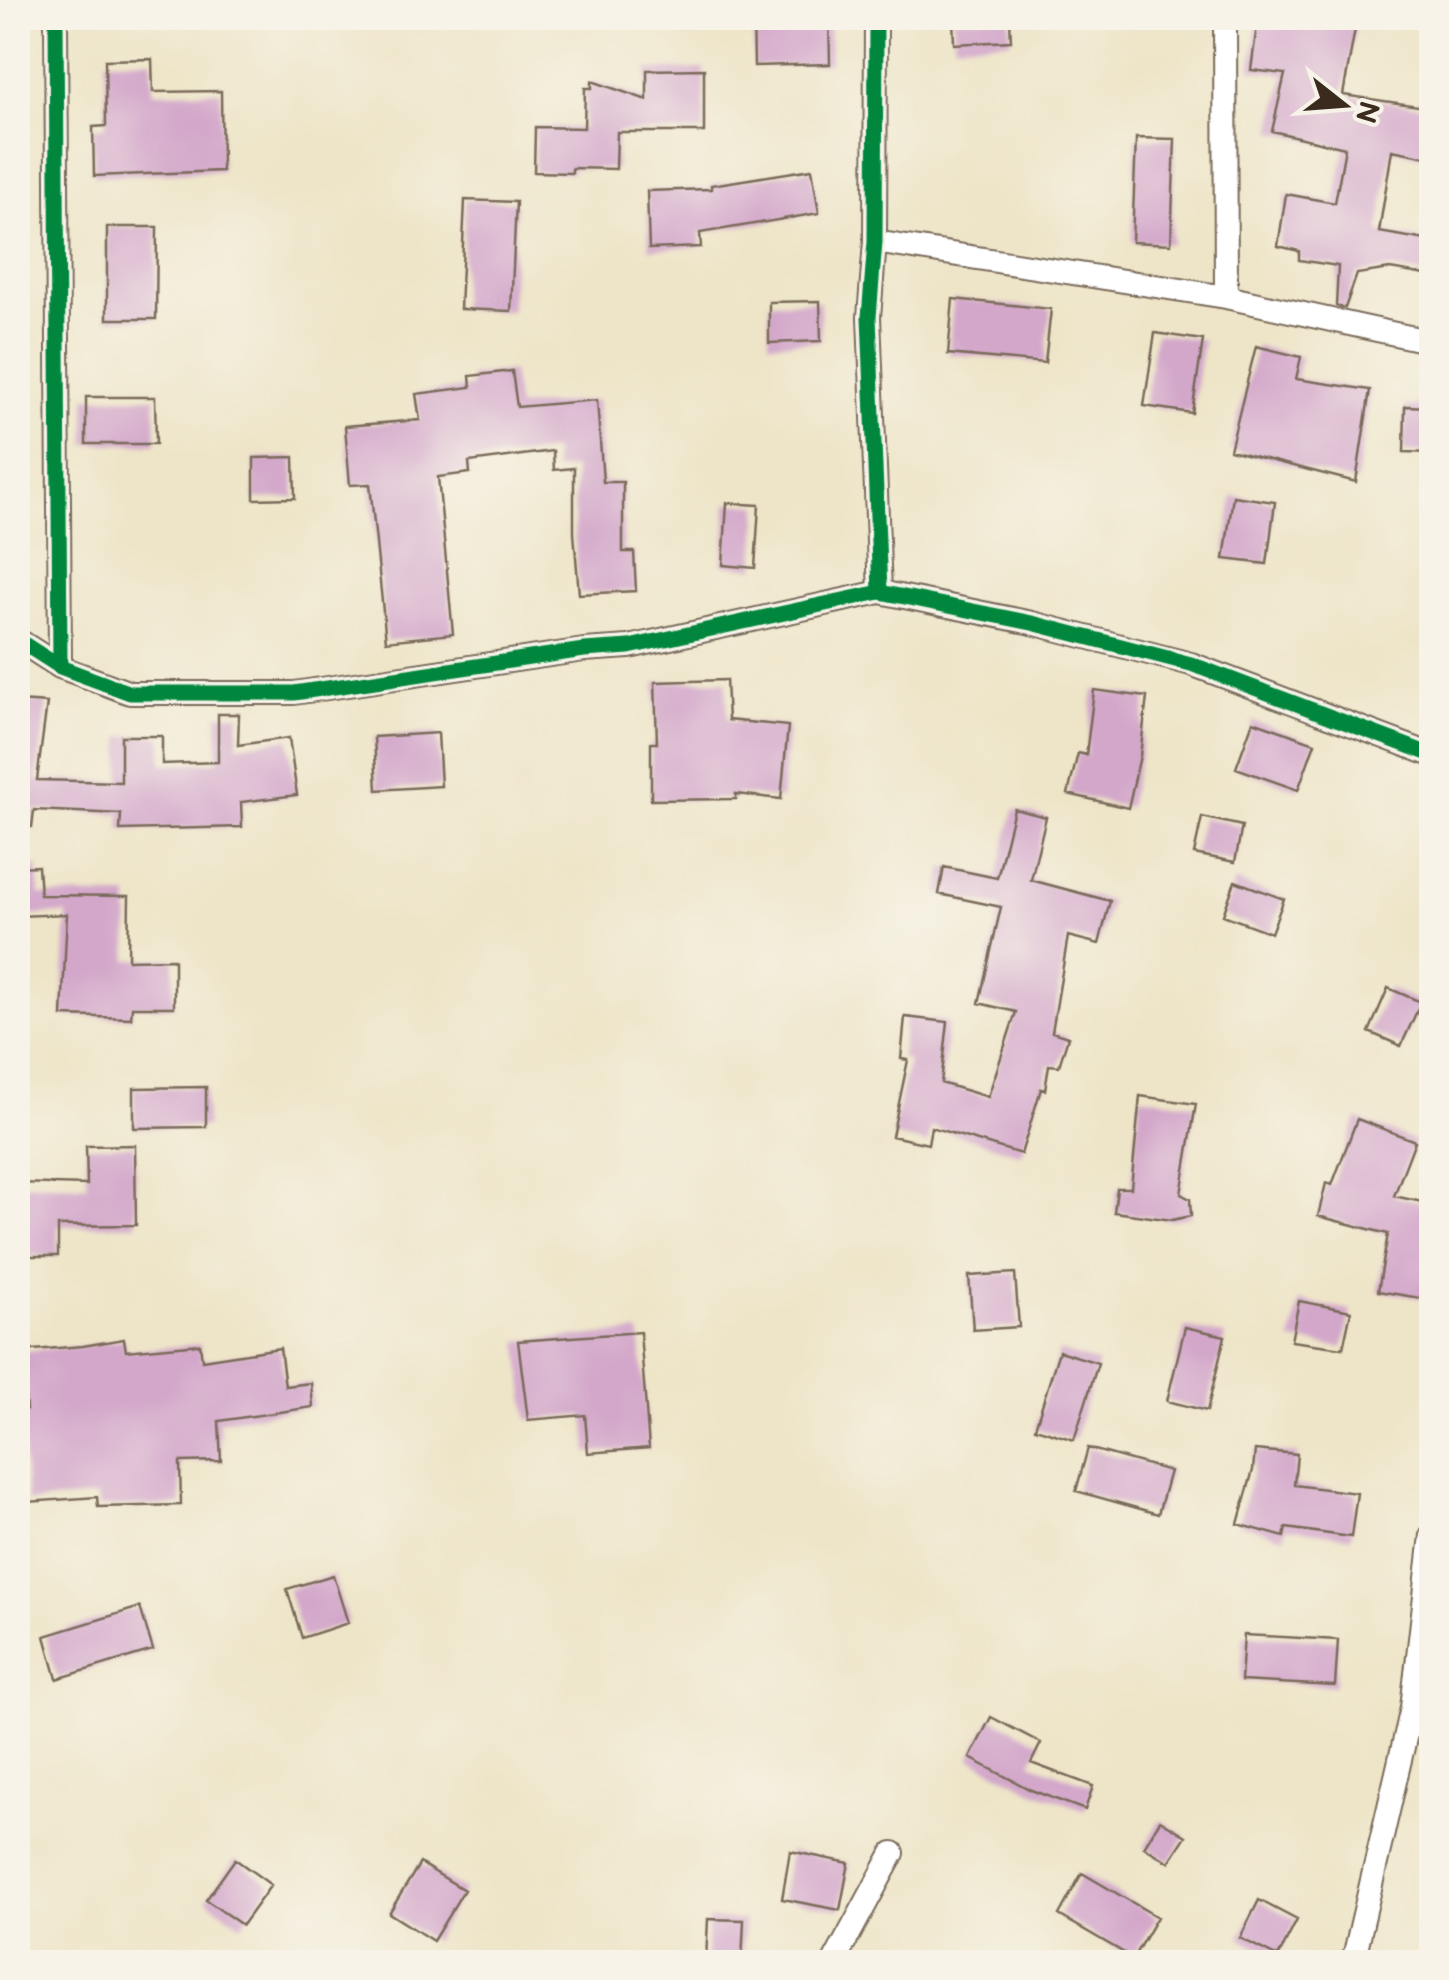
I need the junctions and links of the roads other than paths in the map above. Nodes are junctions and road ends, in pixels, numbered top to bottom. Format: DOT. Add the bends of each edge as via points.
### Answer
graph roads {
  1 [pos="56,18"];
  2 [pos="876,18"];
  3 [pos="1224,18"];
  4 [pos="875,242"];
  5 [pos="1226,297"];
  6 [pos="1432,342"];
  7 [pos="880,592"];
  8 [pos="18,640"];
  9 [pos="60,667"];
  10 [pos="1432,756"];
  11 [pos="1432,1535"];
  12 [pos="893,1853"];
  13 [pos="834,1962"];
  14 [pos="1353,1962"];
  1 -- 9 [label="street"];
  2 -- 4 [label="street"];
  3 -- 5 [label="street"];
  4 -- 5 [label="street"];
  4 -- 7 [label="street" via="869,318"];
  5 -- 6 [label="street"];
  7 -- 9 [label="street" via="629,646 294,693 130,694"];
  7 -- 10 [label="street" via="1191,664"];
  8 -- 9 [label="street"];
  11 -- 14 [label="street" via="1412,1708"];
  12 -- 13 [label="street"];
}
